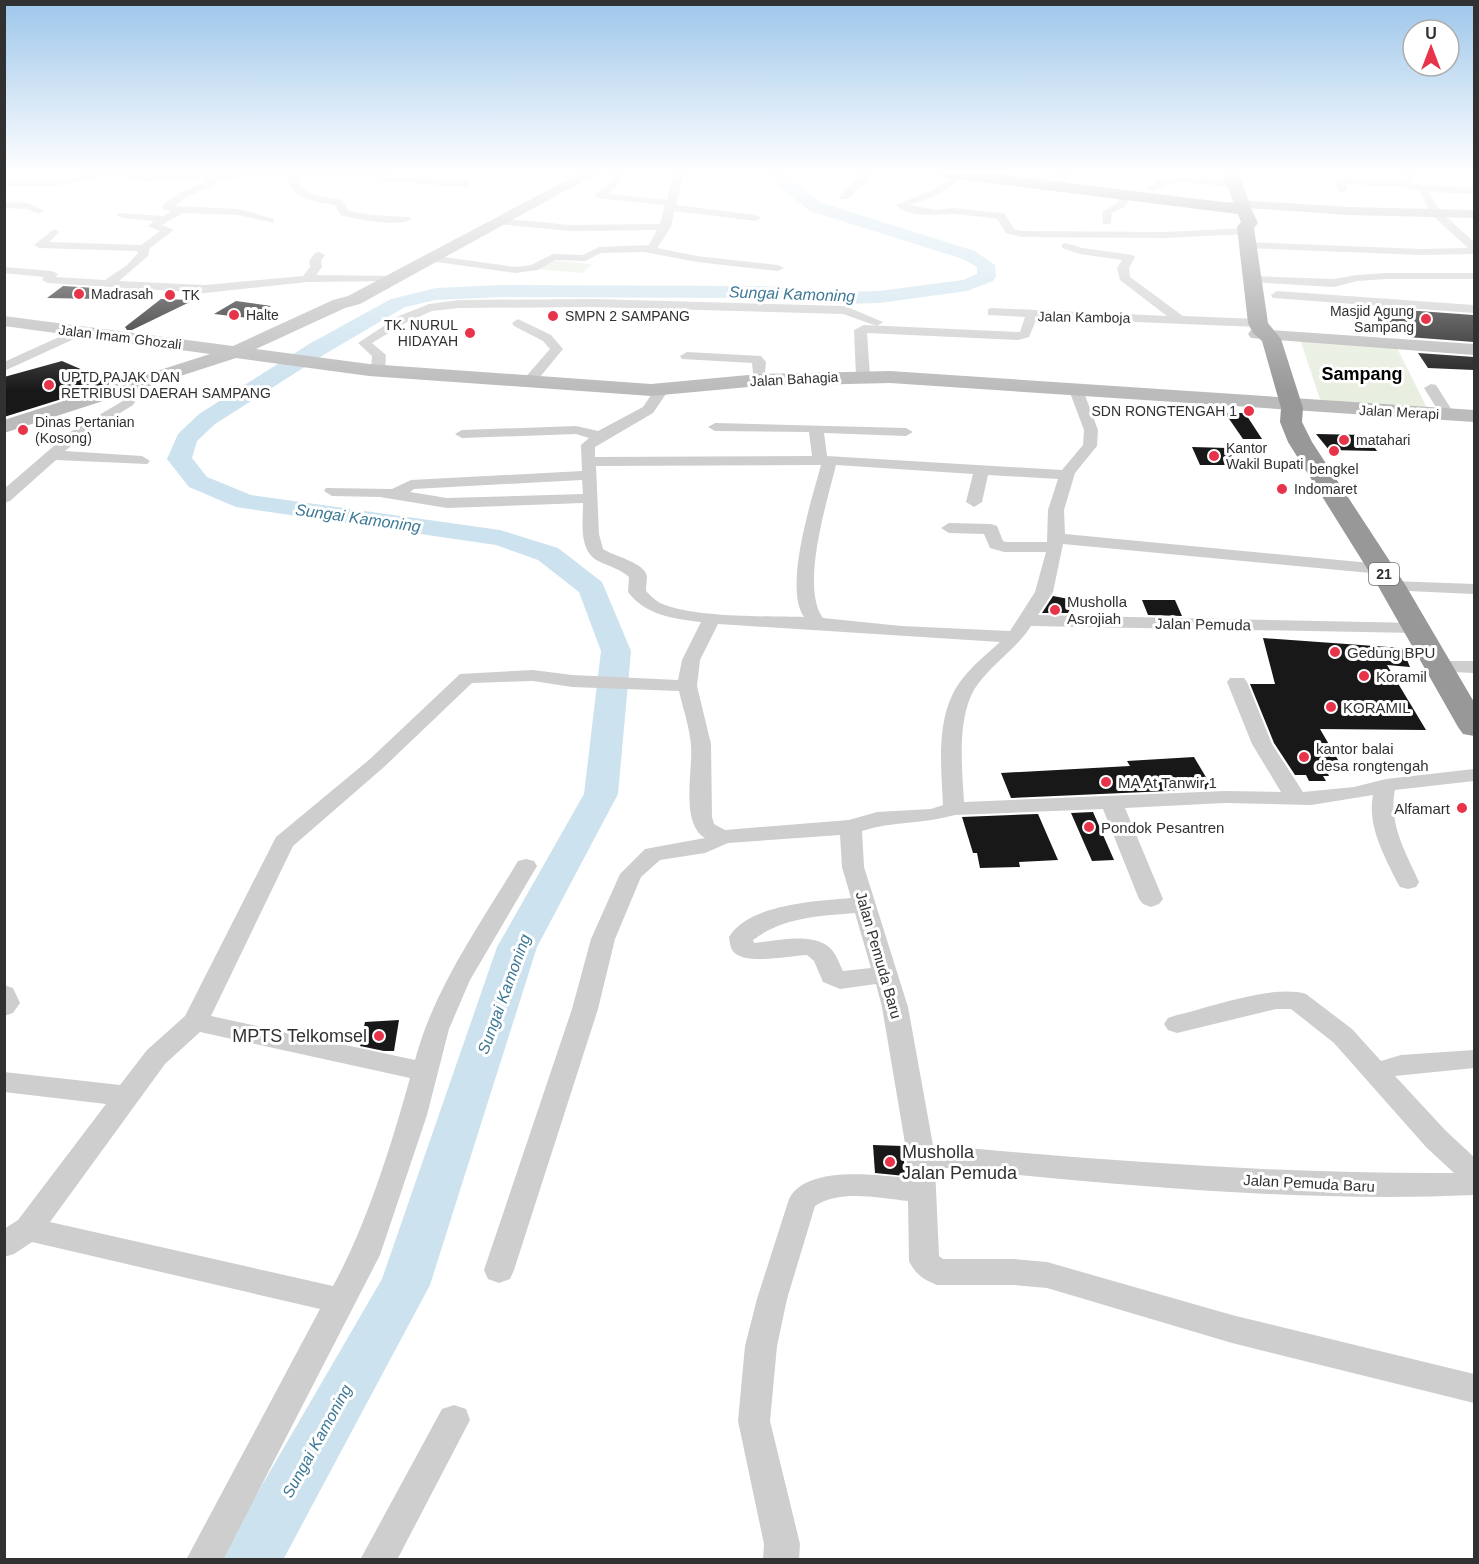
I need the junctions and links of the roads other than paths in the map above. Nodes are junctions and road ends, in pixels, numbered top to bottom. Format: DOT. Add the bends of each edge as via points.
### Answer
graph roads {
  1 [pos="39,245"];
  2 [pos="148,245"];
  3 [pos="454,245"];
  4 [pos="654,245"];
  5 [pos="1245,245"];
  6 [pos="1418,245"];
  7 [pos="1066,246"];
  8 [pos="144,248"];
  9 [pos="1474,249"];
  10 [pos="648,250"];
  11 [pos="1459,252"];
  12 [pos="319,255"];
  13 [pos="430,258"];
  14 [pos="4,260"];
  15 [pos="778,268"];
  16 [pos="4,269"];
  17 [pos="1474,271"];
  18 [pos="1431,276"];
  19 [pos="1474,276"];
  20 [pos="395,278"];
  21 [pos="307,279"];
  22 [pos="109,282"];
  23 [pos="1252,286"];
  24 [pos="1453,309"];
  25 [pos="1474,309"];
  26 [pos="992,312"];
  27 [pos="1032,314"];
  28 [pos="1179,319"];
  29 [pos="4,321"];
  30 [pos="877,322"];
  31 [pos="518,323"];
  32 [pos="1260,330"];
  33 [pos="81,332"];
  34 [pos="1474,350"];
  35 [pos="240,352"];
  36 [pos="267,356"];
  37 [pos="687,356"];
  38 [pos="4,367"];
  39 [pos="378,370"];
  40 [pos="863,376"];
  41 [pos="530,380"];
  42 [pos="759,380"];
  43 [pos="1431,388"];
  44 [pos="1076,390"];
  45 [pos="660,391"];
  46 [pos="127,396"];
  47 [pos="1284,408"];
  48 [pos="1448,415"];
  49 [pos="1474,416"];
  50 [pos="4,427"];
  51 [pos="715,427"];
  52 [pos="816,428"];
  53 [pos="906,432"];
  54 [pos="462,435"];
  55 [pos="600,436"];
  56 [pos="52,455"];
  57 [pos="825,460"];
  58 [pos="142,461"];
  59 [pos="589,469"];
  60 [pos="982,470"];
  61 [pos="1067,474"];
  62 [pos="332,491"];
  63 [pos="392,495"];
  64 [pos="4,498"];
  65 [pos="590,498"];
  66 [pos="974,502"];
  67 [pos="949,528"];
  68 [pos="1055,543"];
  69 [pos="1386,577"];
  70 [pos="1474,589"];
  71 [pos="712,618"];
  72 [pos="1026,620"];
  73 [pos="817,622"];
  74 [pos="1416,628"];
  75 [pos="1015,637"];
  76 [pos="1438,666"];
  77 [pos="1474,667"];
  78 [pos="1238,682"];
  79 [pos="687,686"];
  80 [pos="1474,728"];
  81 [pos="1474,775"];
  82 [pos="1386,786"];
  83 [pos="1296,799"];
  84 [pos="1112,801"];
  85 [pos="954,809"];
  86 [pos="851,827"];
  87 [pos="724,837"];
  88 [pos="526,866"];
  89 [pos="1408,882"];
  90 [pos="1151,899"];
  91 [pos="864,904"];
  92 [pos="885,975"];
  93 [pos="4,994"];
  94 [pos="4,1007"];
  95 [pos="195,1022"];
  96 [pos="1177,1024"];
  97 [pos="1474,1059"];
  98 [pos="425,1072"];
  99 [pos="1376,1072"];
  100 [pos="4,1082"];
  101 [pos="128,1096"];
  102 [pos="921,1155"];
  103 [pos="1474,1174"];
  104 [pos="1474,1184"];
  105 [pos="921,1190"];
  106 [pos="16,1237"];
  107 [pos="499,1269"];
  108 [pos="342,1300"];
  109 [pos="1474,1389"];
  110 [pos="454,1420"];
  111 [pos="204,1560"];
  112 [pos="378,1560"];
  113 [pos="781,1560"];
  1 -- 8 [label="street"];
  2 -- 8 [label="street"];
  3 -- 13 [label="street"];
  4 -- 10 [label="street"];
  5 -- 23 [label="highway, 21"];
  6 -- 11 [label="street"];
  7 -- 28 [label="street" via="1080,252 1129,257 1123,268 1124,278"];
  8 -- 22 [label="street" via="144,254 131,267"];
  9 -- 11 [label="street"];
  10 -- 13 [label="street" via="599,250 585,258 553,257 534,268 515,270"];
  10 -- 15 [label="street"];
  11 -- 17 [label="street"];
  12 -- 21 [label="street"];
  13 -- 20 [label="street"];
  14 -- 16 [label="street" via="10,261"];
  16 -- 22 [label="street" via="52,274 48,280"];
  18 -- 19 [label="street"];
  18 -- 23 [label="street"];
  18 -- 24 [label="street"];
  20 -- 21 [label="street"];
  20 -- 35 [label="street" via="348,306"];
  21 -- 22 [label="street" via="231,288"];
  23 -- 24 [label="street"];
  23 -- 32 [label="highway, 21"];
  24 -- 25 [label="street"];
  26 -- 27 [label="street"];
  27 -- 28 [label="street, Jalan Kamboja"];
  27 -- 40 [label="street, Jalan Kamboja" via="1025,334 1018,336 862,329"];
  28 -- 32 [label="street, Jalan Kamboja"];
  29 -- 33 [label="street, Jalan Imam Ghozali"];
  30 -- 39 [label="street" via="845,310 594,303 459,304 429,308 364,343 379,355"];
  31 -- 41 [label="street" via="547,338 557,349"];
  32 -- 34 [label="street"];
  32 -- 47 [label="highway, 21" via="1254,337"];
  33 -- 35 [label="street, Jalan Imam Ghozali"];
  33 -- 38 [label="street"];
  35 -- 36 [label="street, Jalan Imam Ghozali"];
  35 -- 46 [label="street"];
  36 -- 39 [label="street, Jalan Bahagia"];
  37 -- 42 [label="street" via="756,359"];
  39 -- 41 [label="street, Jalan Bahagia"];
  40 -- 42 [label="street, Jalan Bahagia"];
  40 -- 44 [label="street, Jalan Bahagia"];
  41 -- 45 [label="street, Jalan Bahagia"];
  42 -- 45 [label="street, Jalan Bahagia"];
  43 -- 48 [label="street"];
  44 -- 47 [label="street, Jalan Bahagia"];
  44 -- 61 [label="street" via="1091,430 1090,446"];
  45 -- 55 [label="street" via="648,410"];
  46 -- 50 [label="street"];
  46 -- 56 [label="street"];
  47 -- 48 [label="street, Jalan Merapi"];
  47 -- 69 [label="highway, 21" via="1323,480"];
  48 -- 49 [label="street, Jalan Merapi"];
  51 -- 52 [label="street"];
  52 -- 53 [label="street"];
  52 -- 57 [label="street"];
  54 -- 55 [label="street" via="576,430"];
  55 -- 59 [label="street" via="588,445"];
  56 -- 58 [label="street"];
  56 -- 64 [label="street"];
  57 -- 59 [label="street"];
  57 -- 60 [label="street"];
  57 -- 73 [label="street" via="809,539 805,601"];
  59 -- 63 [label="street" via="411,485"];
  59 -- 65 [label="street"];
  60 -- 61 [label="street"];
  60 -- 66 [label="street"];
  61 -- 68 [label="street" via="1056,510"];
  62 -- 63 [label="street"];
  63 -- 65 [label="street" via="447,503"];
  65 -- 71 [label="street" via="595,551 638,575 637,592 644,600 660,609"];
  67 -- 68 [label="street" via="990,529 996,544 1004,547"];
  68 -- 69 [label="street"];
  68 -- 72 [label="street" via="1044,592"];
  69 -- 70 [label="street"];
  69 -- 74 [label="highway, 21"];
  71 -- 73 [label="street"];
  71 -- 79 [label="street" via="691,660"];
  72 -- 74 [label="street, Jalan Pemuda"];
  72 -- 75 [label="street"];
  73 -- 75 [label="street" via="901,632"];
  74 -- 76 [label="highway, 21"];
  75 -- 85 [label="street" via="970,681 959,701 951,749"];
  76 -- 77 [label="street"];
  76 -- 80 [label="highway, 21"];
  78 -- 83 [label="street" via="1262,744"];
  79 -- 87 [label="street" via="701,744 703,826"];
  79 -- 95 [label="street" via="572,681 530,675 466,678 377,763 284,842"];
  81 -- 82 [label="street"];
  82 -- 83 [label="street"];
  82 -- 89 [label="street" via="1380,801 1384,830"];
  83 -- 84 [label="street"];
  84 -- 85 [label="street"];
  84 -- 90 [label="street"];
  85 -- 86 [label="street" via="877,819"];
  86 -- 87 [label="street"];
  86 -- 91 [label="street, Jalan Pemuda Baru" via="853,867"];
  87 -- 107 [label="street" via="705,846 653,854 631,874 603,939 585,1009"];
  88 -- 98 [label="street" via="458,980 436,1029"];
  91 -- 92 [label="street, Jalan Pemuda Baru"];
  91 -- 92 [label="street" via="772,918 741,937 740,945 750,951 818,949 832,976 840,980"];
  92 -- 102 [label="street, Jalan Pemuda Baru" via="896,1007"];
  93 -- 94 [label="street"];
  95 -- 98 [label="street"];
  95 -- 101 [label="street" via="156,1057"];
  96 -- 99 [label="street" via="1291,999 1329,1024"];
  97 -- 99 [label="street" via="1401,1065"];
  98 -- 108 [label="street" via="365,1255"];
  99 -- 103 [label="street" via="1436,1139"];
  100 -- 101 [label="street"];
  101 -- 106 [label="street"];
  102 -- 104 [label="street, Jalan Pemuda Baru" via="1188,1177 1384,1186"];
  102 -- 105 [label="street"];
  105 -- 109 [label="street" via="924,1261 937,1272 1047,1275 1232,1329"];
  105 -- 113 [label="street" via="850,1186 809,1192 803,1199 761,1346 754,1421 782,1544"];
  106 -- 108 [label="street"];
  108 -- 111 [label="street"];
  110 -- 112 [label="street"];
}
